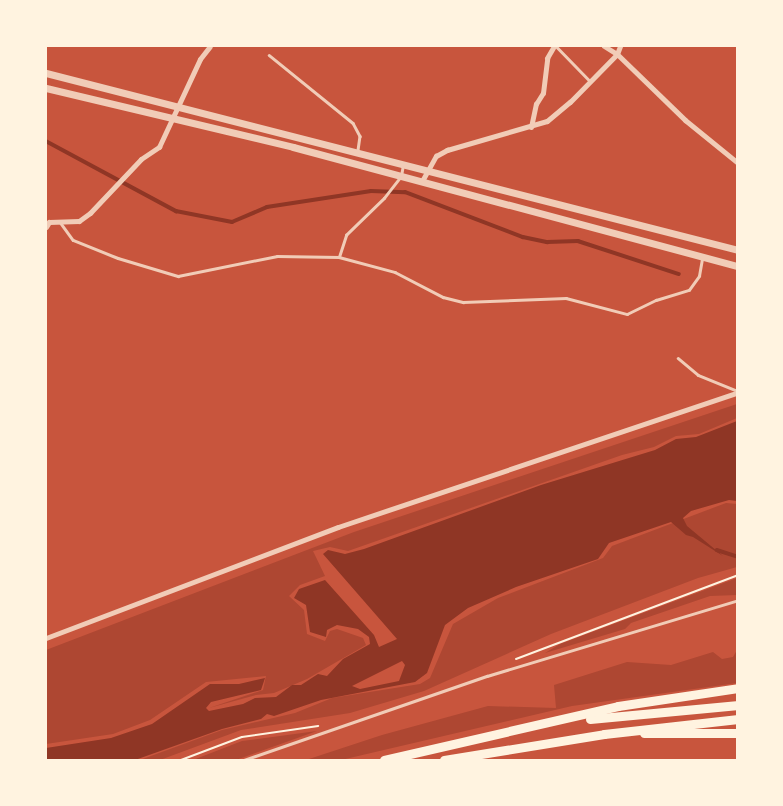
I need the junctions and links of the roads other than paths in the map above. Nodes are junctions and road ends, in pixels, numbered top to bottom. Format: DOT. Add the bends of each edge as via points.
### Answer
graph roads {
  1 [pos="210,46"];
  2 [pos="555,46"];
  3 [pos="604,46"];
  4 [pos="620,46"];
  5 [pos="617,54"];
  6 [pos="269,55"];
  7 [pos="46,73"];
  8 [pos="589,80"];
  9 [pos="46,88"];
  10 [pos="178,106"];
  11 [pos="172,117"];
  12 [pos="531,127"];
  13 [pos="358,152"];
  14 [pos="404,163"];
  15 [pos="737,163"];
  16 [pos="426,169"];
  17 [pos="401,176"];
  18 [pos="422,181"];
  19 [pos="60,222"];
  20 [pos="46,227"];
  21 [pos="737,250"];
  22 [pos="703,256"];
  23 [pos="339,257"];
  24 [pos="737,266"];
  25 [pos="678,358"];
  26 [pos="737,392"];
  27 [pos="737,600"];
  28 [pos="46,638"];
  29 [pos="737,688"];
  30 [pos="737,705"];
  31 [pos="737,719"];
  32 [pos="564,721"];
  33 [pos="737,733"];
  34 [pos="604,734"];
  35 [pos="244,761"];
  36 [pos="384,761"];
  37 [pos="444,761"];
  1 -- 10 [label="street"];
  2 -- 8 [label="lane"];
  2 -- 12 [label="street" via="547,58 543,93"];
  3 -- 5 [label="street"];
  4 -- 5 [label="street"];
  5 -- 8 [label="street"];
  5 -- 15 [label="street"];
  6 -- 13 [label="lane" via="353,123 360,136"];
  7 -- 10 [label="street"];
  8 -- 12 [label="street" via="547,121"];
  9 -- 11 [label="street"];
  10 -- 11 [label="street"];
  10 -- 13 [label="street"];
  11 -- 17 [label="street"];
  11 -- 19 [label="street" via="159,147 141,159 116,188 79,221"];
  12 -- 16 [label="street" via="447,150"];
  13 -- 14 [label="street"];
  14 -- 16 [label="street"];
  14 -- 17 [label="lane"];
  16 -- 18 [label="street"];
  16 -- 21 [label="street"];
  17 -- 18 [label="street"];
  17 -- 23 [label="lane" via="346,235"];
  18 -- 22 [label="street"];
  19 -- 20 [label="street" via="49,222"];
  19 -- 23 [label="lane" via="73,240 178,276 277,257"];
  22 -- 23 [label="lane" via="699,276 689,290 628,314 566,299 463,302 395,272"];
  22 -- 24 [label="street"];
  25 -- 26 [label="lane" via="698,375"];
  26 -- 28 [label="street" via="338,527"];
  27 -- 35 [label="lane" via="476,680"];
  29 -- 32 [label="highway" via="618,706"];
  30 -- 32 [label="highway"];
  31 -- 34 [label="highway"];
  32 -- 36 [label="highway"];
  33 -- 34 [label="highway"];
  34 -- 37 [label="highway"];
}
